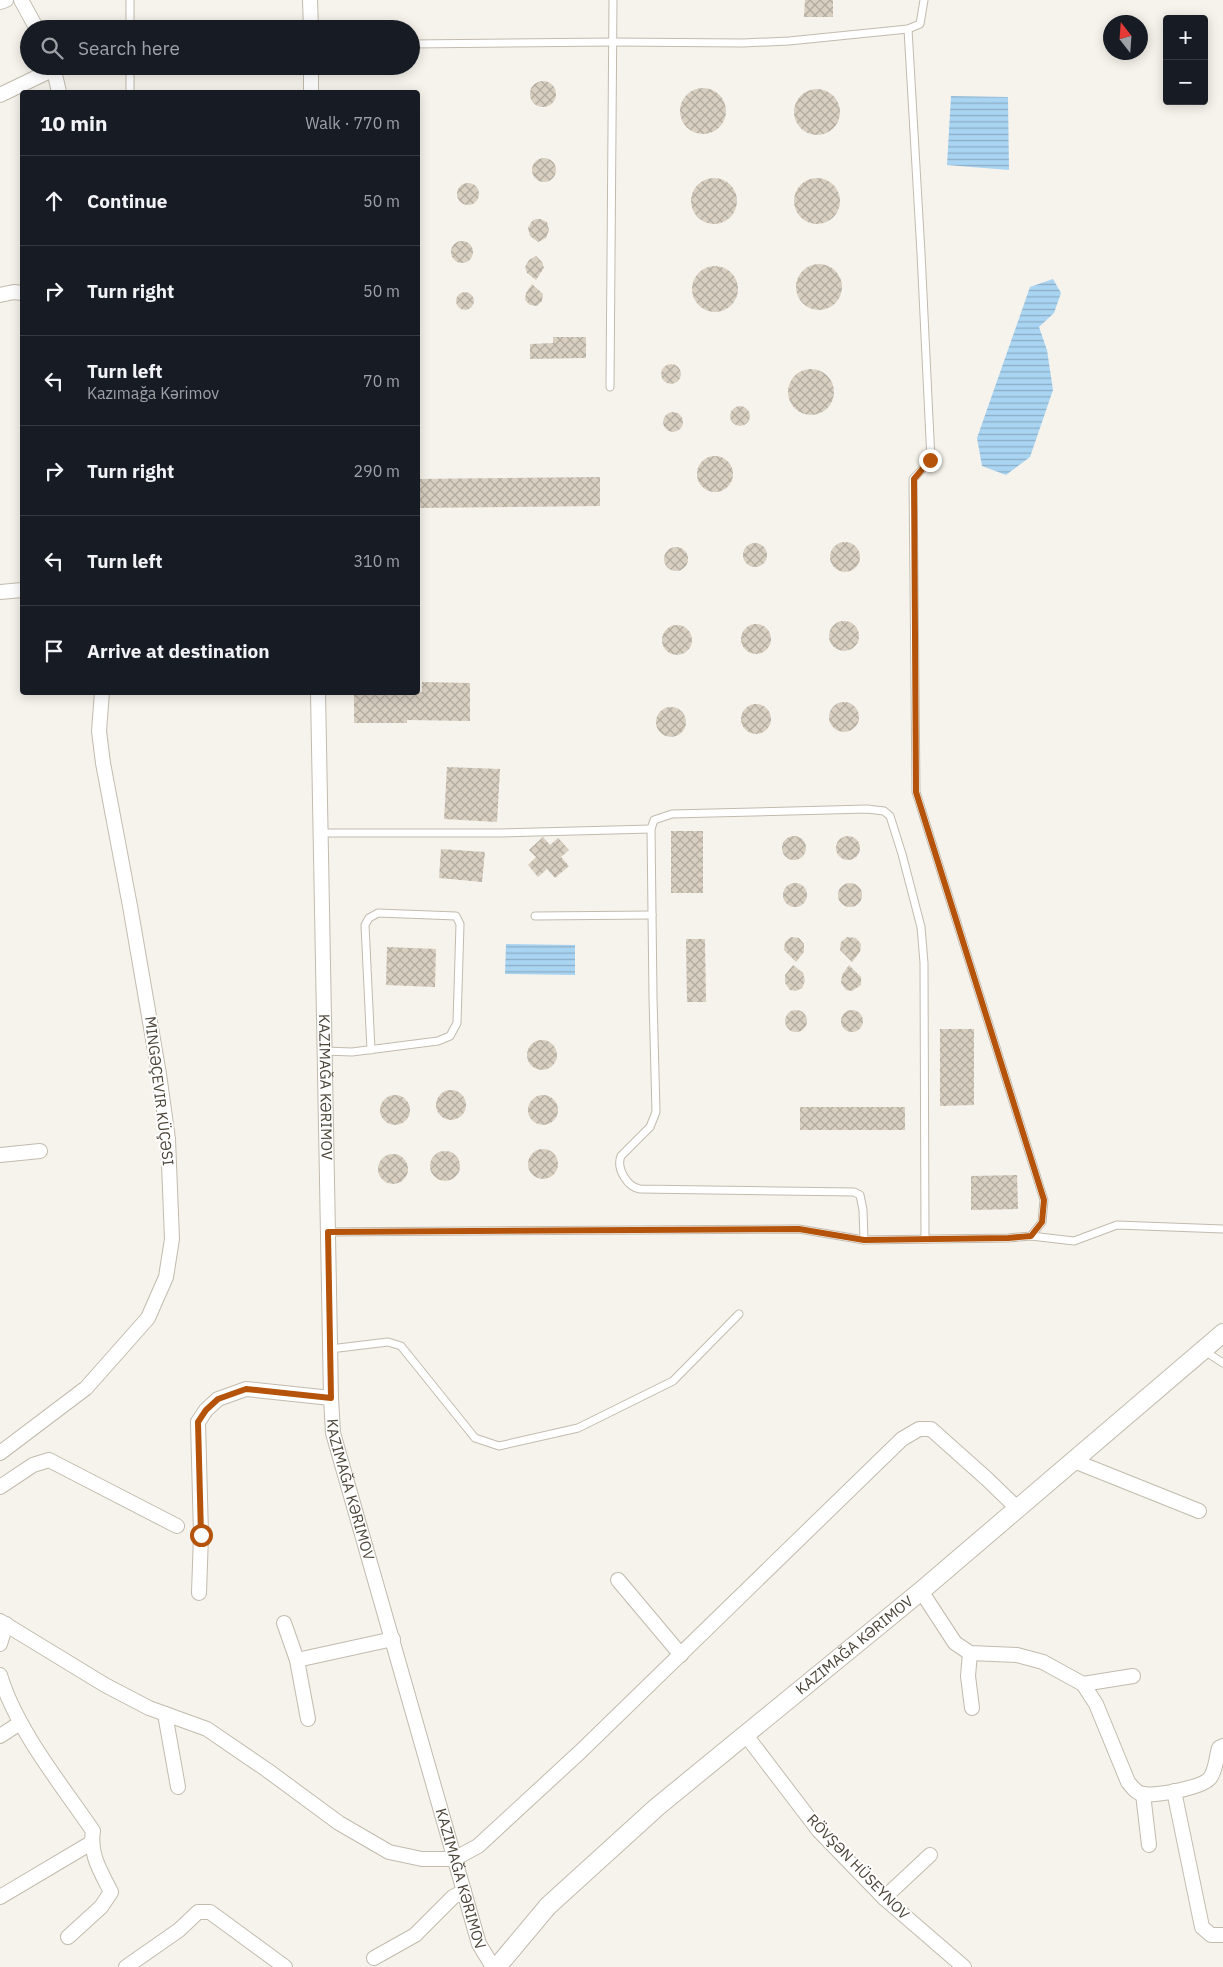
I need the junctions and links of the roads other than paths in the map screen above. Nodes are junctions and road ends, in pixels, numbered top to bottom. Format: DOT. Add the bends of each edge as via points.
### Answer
graph roads {
  1 [pos="6,0"];
  2 [pos="21,0"];
  3 [pos="130,0"];
  4 [pos="310,0"];
  5 [pos="613,0"];
  6 [pos="924,0"];
  7 [pos="0,2"];
  8 [pos="32,20"];
  9 [pos="130,20"];
  10 [pos="311,20"];
  11 [pos="908,29"];
  12 [pos="613,42"];
  13 [pos="420,44"];
  14 [pos="40,75"];
  15 [pos="55,75"];
  16 [pos="130,75"];
  17 [pos="311,75"];
  18 [pos="59,90"];
  19 [pos="130,90"];
  20 [pos="311,90"];
  21 [pos="0,96"];
  22 [pos="20,293"];
  23 [pos="0,295"];
  24 [pos="610,387"];
  25 [pos="20,590"];
  26 [pos="0,592"];
  27 [pos="102,695"];
  28 [pos="318,695"];
  29 [pos="651,829"];
  30 [pos="321,833"];
  31 [pos="652,915"];
  32 [pos="536,916"];
  33 [pos="371,1050"];
  34 [pos="325,1051"];
  35 [pos="40,1151"];
  36 [pos="0,1155"];
  37 [pos="1223,1229"];
  38 [pos="328,1232"];
  39 [pos="1031,1236"];
  40 [pos="925,1239"];
  41 [pos="864,1240"];
  42 [pos="739,1314"];
  43 [pos="1223,1333"];
  44 [pos="330,1349"];
  45 [pos="1203,1350"];
  46 [pos="1223,1363"];
  47 [pos="331,1398"];
  48 [pos="0,1436"];
  49 [pos="12,1444"];
  50 [pos="0,1453"];
  51 [pos="1074,1461"];
  52 [pos="0,1487"];
  53 [pos="1018,1509"];
  54 [pos="1199,1511"];
  55 [pos="176,1526"];
  56 [pos="618,1580"];
  57 [pos="921,1591"];
  58 [pos="199,1593"];
  59 [pos="3,1622"];
  60 [pos="284,1623"];
  61 [pos="393,1639"];
  62 [pos="0,1644"];
  63 [pos="970,1653"];
  64 [pos="681,1654"];
  65 [pos="296,1660"];
  66 [pos="0,1675"];
  67 [pos="1133,1676"];
  68 [pos="1083,1684"];
  69 [pos="972,1708"];
  70 [pos="165,1714"];
  71 [pos="308,1719"];
  72 [pos="20,1723"];
  73 [pos="745,1734"];
  74 [pos="0,1736"];
  75 [pos="1223,1746"];
  76 [pos="178,1788"];
  77 [pos="1174,1791"];
  78 [pos="1143,1794"];
  79 [pos="91,1843"];
  80 [pos="1149,1845"];
  81 [pos="930,1855"];
  82 [pos="454,1859"];
  83 [pos="464,1891"];
  84 [pos="0,1897"];
  85 [pos="884,1898"];
  86 [pos="1223,1935"];
  87 [pos="68,1937"];
  88 [pos="374,1958"];
  89 [pos="126,1967"];
  90 [pos="285,1967"];
  91 [pos="495,1967"];
  92 [pos="964,1967"];
  1 -- 7 [label="street"];
  2 -- 8 [label="street"];
  3 -- 9 [label="lane"];
  4 -- 10 [label="street"];
  5 -- 12 [label="lane"];
  6 -- 11 [label="lane" via="920,24"];
  11 -- 12 [label="lane" via="790,41"];
  11 -- 39 [label="lane" via="930,460 914,479 916,792 1044,1200 1042,1222"];
  12 -- 13 [label="lane"];
  12 -- 24 [label="lane"];
  14 -- 21 [label="street"];
  15 -- 18 [label="street"];
  16 -- 19 [label="lane"];
  17 -- 20 [label="street"];
  22 -- 23 [label="street"];
  25 -- 26 [label="street"];
  27 -- 49 [label="street, MINGƏÇEVIR KÜÇƏSI" via="99,731 103,763 165,1120 172,1239 166,1277 148,1318 86,1388"];
  28 -- 30 [label="street"];
  29 -- 30 [label="lane"];
  29 -- 31 [label="lane"];
  29 -- 40 [label="lane" via="654,820 672,814 867,809 884,811 890,816 921,927 924,963"];
  30 -- 34 [label="street"];
  31 -- 32 [label="lane"];
  31 -- 41 [label="lane" via="656,1112 650,1127 618,1162 628,1184 640,1189 854,1192 860,1195"];
  33 -- 33 [label="lane" via="438,1041 450,1036 457,1023 460,924 456,916 378,913 369,918 366,925"];
  33 -- 34 [label="lane"];
  34 -- 38 [label="street"];
  35 -- 36 [label="street"];
  37 -- 39 [label="lane" via="1116,1225 1074,1241"];
  38 -- 41 [label="lane" via="799,1229"];
  38 -- 44 [label="street"];
  39 -- 40 [label="lane"];
  40 -- 41 [label="lane"];
  42 -- 44 [label="lane" via="672,1381 578,1428 498,1446 475,1438 401,1346 388,1342"];
  43 -- 45 [label="street"];
  44 -- 47 [label="street"];
  45 -- 46 [label="lane"];
  45 -- 51 [label="street"];
  47 -- 58 [label="street" via="246,1389 218,1399 206,1410 198,1422"];
  47 -- 61 [label="street" via="333,1433 341,1466"];
  48 -- 49 [label="street"];
  49 -- 50 [label="street, MINGƏÇEVIR KÜÇƏSI"];
  51 -- 53 [label="street"];
  51 -- 54 [label="street"];
  52 -- 55 [label="street" via="33,1465 49,1460"];
  53 -- 57 [label="street"];
  53 -- 64 [label="street" via="931,1429 919,1429 902,1439"];
  56 -- 64 [label="street"];
  57 -- 63 [label="street" via="955,1643"];
  57 -- 73 [label="street"];
  59 -- 62 [label="street"];
  59 -- 70 [label="street" via="105,1685"];
  60 -- 65 [label="street"];
  61 -- 65 [label="street"];
  61 -- 82 [label="street"];
  63 -- 68 [label="street" via="1017,1655 1043,1662"];
  63 -- 69 [label="street" via="968,1676"];
  64 -- 82 [label="street" via="478,1846"];
  65 -- 71 [label="street"];
  66 -- 72 [label="street"];
  67 -- 68 [label="street"];
  68 -- 78 [label="street" via="1096,1704 1128,1782 1136,1792"];
  70 -- 76 [label="street"];
  70 -- 82 [label="street" via="207,1729 339,1824 389,1852 422,1859"];
  72 -- 74 [label="street"];
  72 -- 79 [label="street" via="93,1831"];
  73 -- 85 [label="street, RÖVŞƏN HÜSEYNOV" via="819,1831"];
  73 -- 91 [label="street" via="656,1807 548,1906"];
  75 -- 77 [label="street" via="1210,1778 1204,1784"];
  77 -- 78 [label="street"];
  77 -- 86 [label="street" via="1202,1927 1211,1935"];
  78 -- 80 [label="street"];
  79 -- 84 [label="street"];
  79 -- 87 [label="street" via="96,1862 111,1892 101,1907"];
  81 -- 85 [label="street"];
  82 -- 83 [label="street"];
  83 -- 88 [label="street" via="453,1897 415,1935"];
  83 -- 91 [label="street" via="478,1944"];
  85 -- 92 [label="street, RÖVŞƏN HÜSEYNOV"];
  89 -- 90 [label="street" via="180,1930 198,1912 210,1912"];
}
